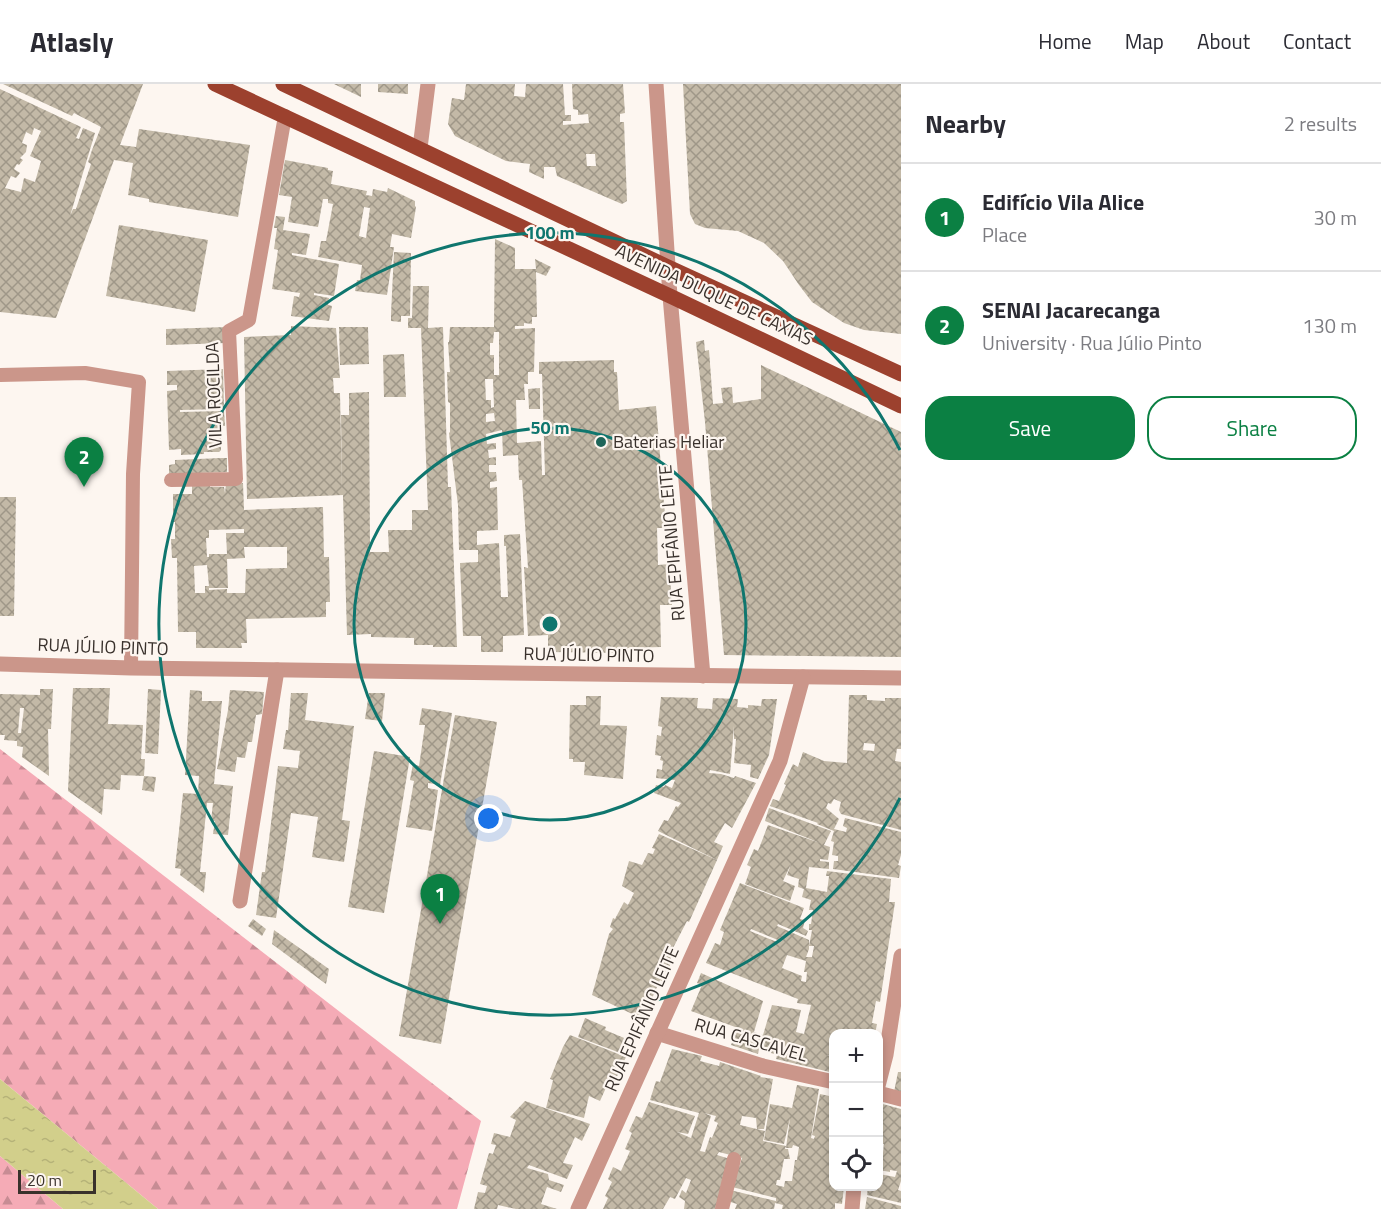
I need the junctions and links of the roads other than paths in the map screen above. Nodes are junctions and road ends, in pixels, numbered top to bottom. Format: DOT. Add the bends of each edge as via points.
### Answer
graph roads {
  1 [pos="215,84"];
  2 [pos="283,84"];
  3 [pos="428,84"];
  4 [pos="656,84"];
  5 [pos="285,116"];
  6 [pos="420,148"];
  7 [pos="668,267"];
  8 [pos="670,296"];
  9 [pos="901,374"];
  10 [pos="0,375"];
  11 [pos="901,406"];
  12 [pos="171,480"];
  13 [pos="0,664"];
  14 [pos="132,668"];
  15 [pos="277,670"];
  16 [pos="703,676"];
  17 [pos="803,677"];
  18 [pos="901,678"];
  19 [pos="240,900"];
  20 [pos="901,956"];
  21 [pos="657,1033"];
  22 [pos="829,1082"];
  23 [pos="880,1083"];
  24 [pos="883,1094"];
  25 [pos="901,1099"];
  26 [pos="734,1159"];
  27 [pos="854,1191"];
  28 [pos="578,1209"];
  29 [pos="722,1209"];
  30 [pos="852,1209"];
  1 -- 5 [label="main road, AVENIDA DUQUE DE CAXIAS"];
  2 -- 6 [label="main road, AVENIDA DUQUE DE CAXIAS"];
  3 -- 6 [label="street"];
  4 -- 7 [label="street, RUA EPIFÂNIO LEITE"];
  5 -- 8 [label="main road, AVENIDA DUQUE DE CAXIAS"];
  5 -- 12 [label="lane, VILA ROCILDA" via="249,320 229,331 236,479"];
  6 -- 7 [label="main road, AVENIDA DUQUE DE CAXIAS"];
  7 -- 8 [label="street, RUA EPIFÂNIO LEITE"];
  7 -- 9 [label="main road, AVENIDA DUQUE DE CAXIAS"];
  8 -- 11 [label="main road, AVENIDA DUQUE DE CAXIAS"];
  8 -- 16 [label="street, RUA EPIFÂNIO LEITE"];
  10 -- 14 [label="lane" via="85,373 139,382 133,474"];
  13 -- 14 [label="street, RUA JÚLIO PINTO"];
  14 -- 15 [label="street, RUA JÚLIO PINTO"];
  15 -- 16 [label="street, RUA JÚLIO PINTO"];
  15 -- 19 [label="street"];
  16 -- 17 [label="street, RUA JÚLIO PINTO"];
  17 -- 18 [label="street, RUA JÚLIO PINTO"];
  17 -- 21 [label="street, RUA EPIFÂNIO LEITE" via="780,761"];
  20 -- 23 [label="street"];
  21 -- 22 [label="street, RUA CASCAVEL"];
  21 -- 28 [label="street, RUA EPIFÂNIO LEITE"];
  24 -- 25 [label="street"];
  26 -- 29 [label="lane"];
  27 -- 30 [label="street"];
}
